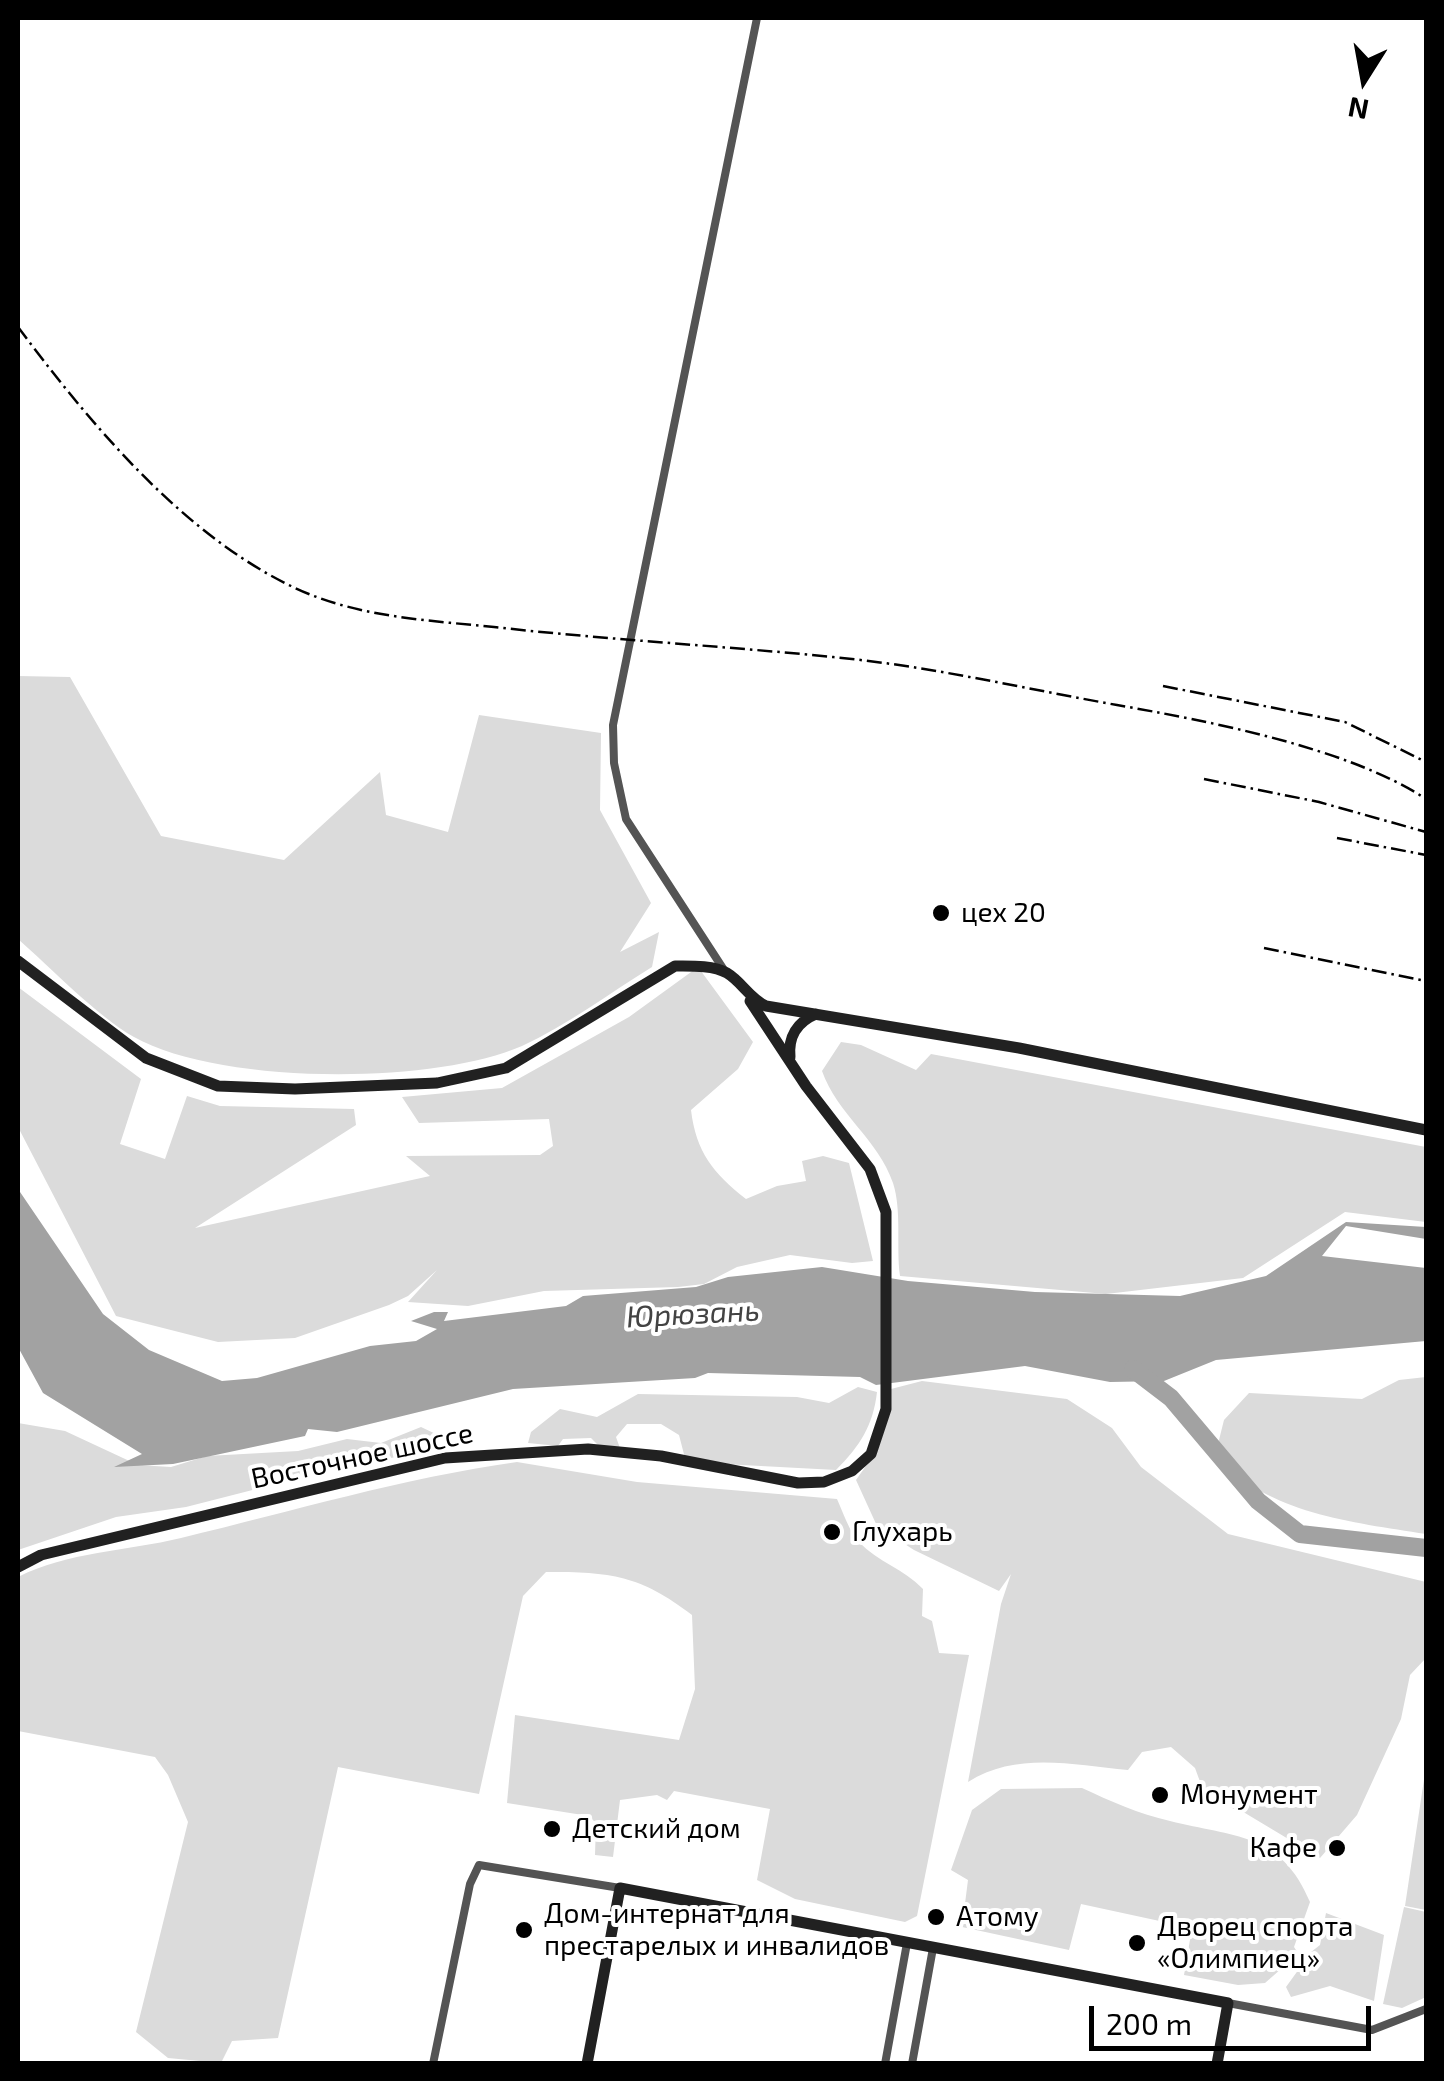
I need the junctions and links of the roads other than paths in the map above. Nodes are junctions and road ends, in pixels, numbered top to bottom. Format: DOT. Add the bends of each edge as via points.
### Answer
graph roads {
  1 [pos="757,18"];
  2 [pos="18,961"];
  3 [pos="727,973"];
  4 [pos="748,997"];
  5 [pos="816,1014"];
  6 [pos="790,1057"];
  7 [pos="1426,1130"];
  8 [pos="18,1567"];
  9 [pos="620,1888"];
  10 [pos="907,1943"];
  11 [pos="934,1948"];
  12 [pos="1228,2003"];
  13 [pos="1426,2009"];
  14 [pos="433,2064"];
  15 [pos="587,2064"];
  16 [pos="885,2064"];
  17 [pos="912,2064"];
  18 [pos="1217,2064"];
  1 -- 3 [label="street" via="614,725 626,819"];
  2 -- 3 [label="main road" via="146,1058 218,1086 295,1089 437,1083 506,1068 675,966"];
  3 -- 4 [label="main road, Восточное шоссе"];
  4 -- 5 [label="main road"];
  4 -- 6 [label="main road, Восточное шоссе"];
  5 -- 6 [label="main road" via="794,1033"];
  5 -- 7 [label="main road"];
  6 -- 8 [label="main road, Восточное шоссе" via="870,1168 886,1212 886,1410 871,1454 852,1471 798,1483 588,1449 445,1458 42,1554"];
  9 -- 10 [label="main road"];
  9 -- 14 [label="street" via="479,1865"];
  9 -- 15 [label="main road"];
  10 -- 11 [label="main road"];
  10 -- 16 [label="street"];
  11 -- 12 [label="main road"];
  11 -- 17 [label="street"];
  12 -- 13 [label="street" via="1372,2030"];
  12 -- 18 [label="main road"];
}
